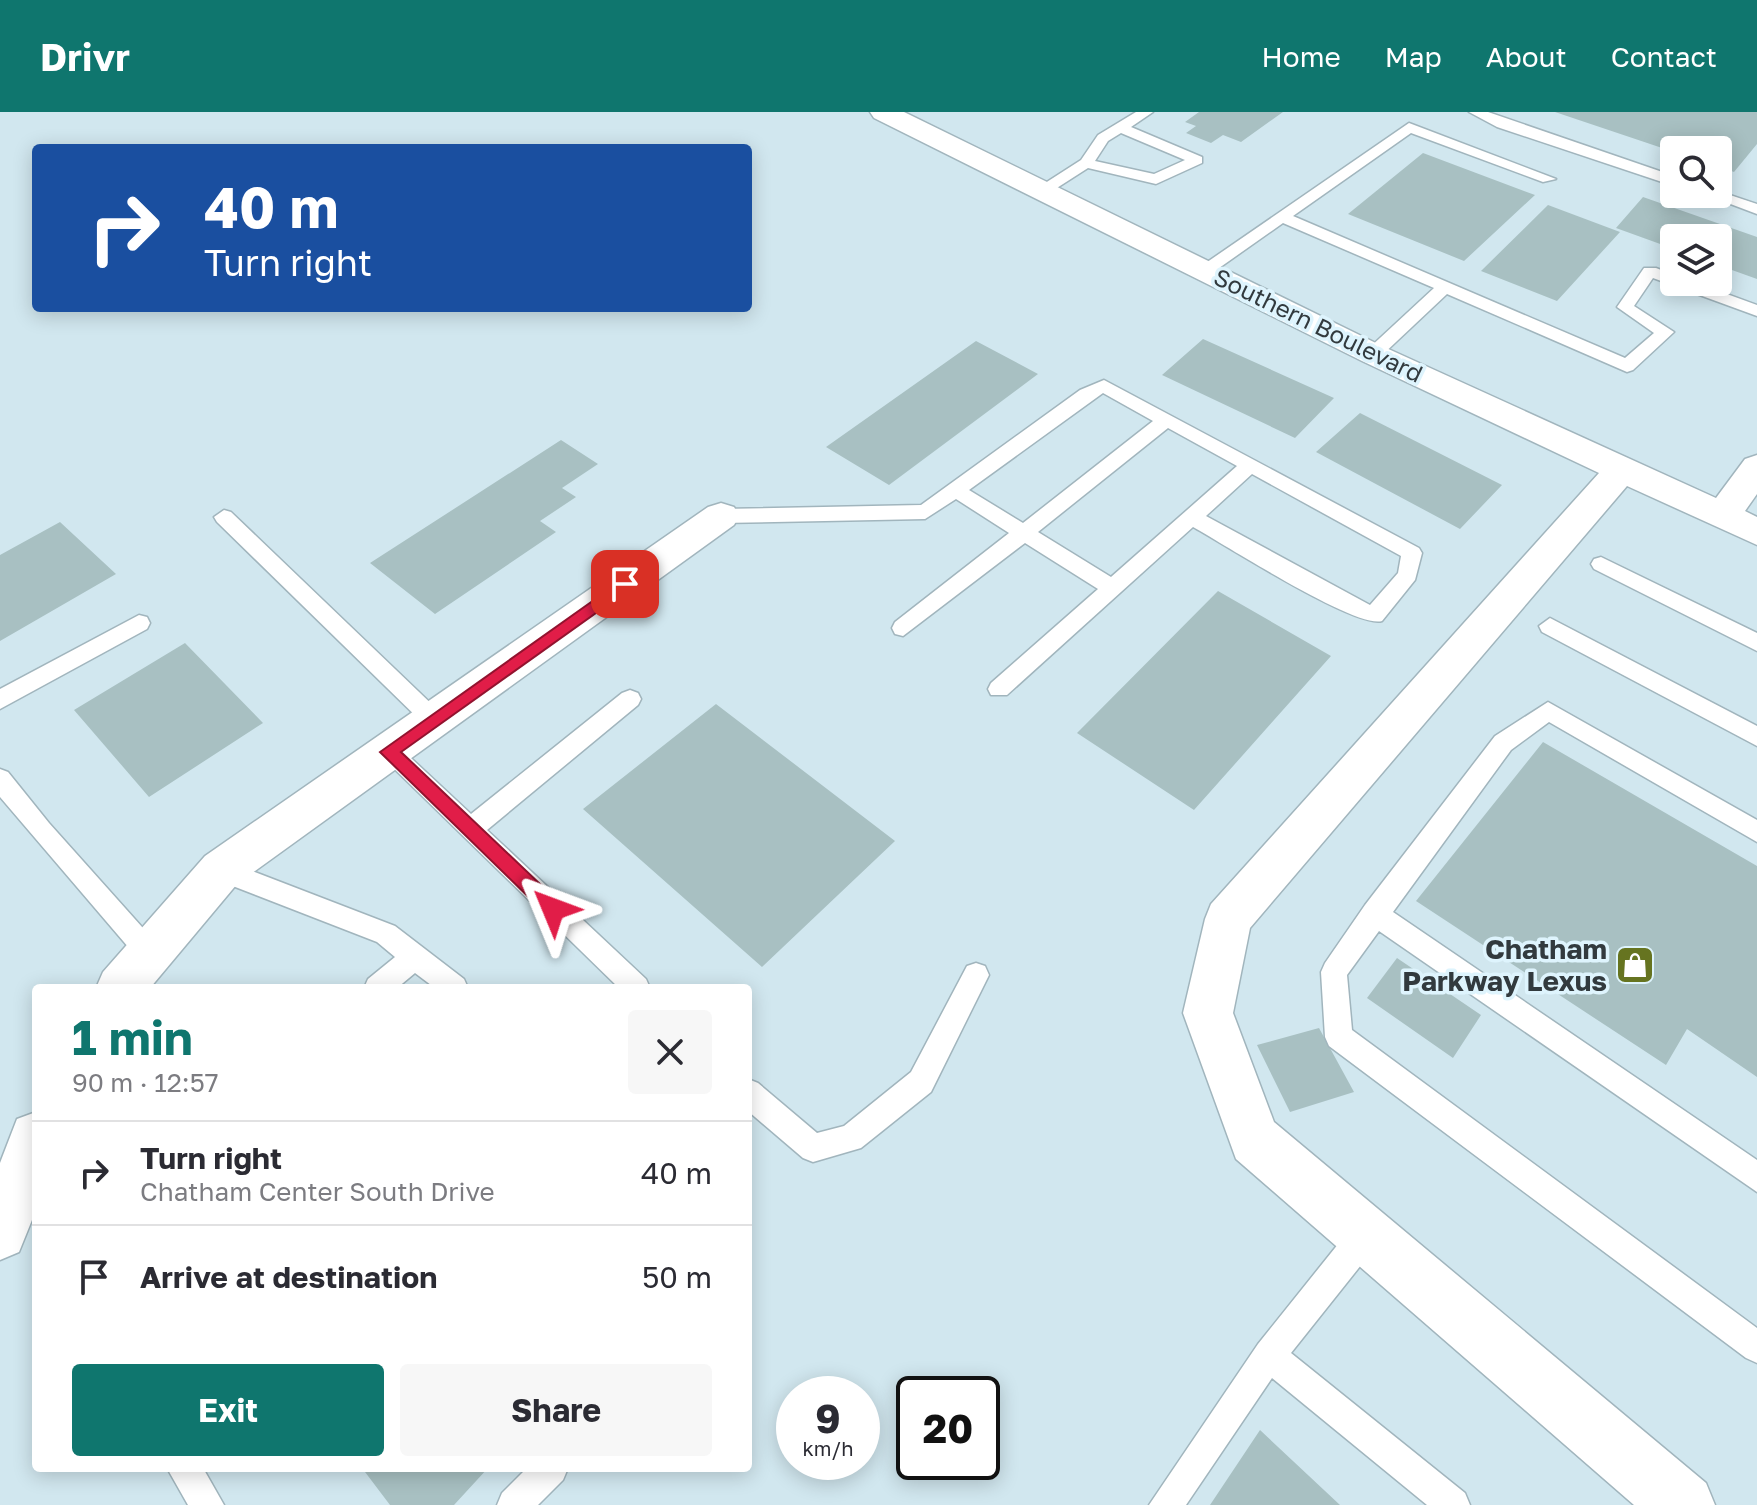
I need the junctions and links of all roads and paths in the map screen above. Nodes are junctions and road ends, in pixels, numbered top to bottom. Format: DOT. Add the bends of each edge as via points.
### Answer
graph roads {
  1 [pos="883,112"];
  2 [pos="1146,112"];
  3 [pos="1484,114"];
  4 [pos="1120,128"];
  5 [pos="1086,163"];
  6 [pos="1660,176"];
  7 [pos="1548,179"];
  8 [pos="1044,190"];
  9 [pos="1732,201"];
  10 [pos="1757,209"];
  11 [pos="1283,217"];
  12 [pos="1206,270"];
  13 [pos="1660,275"];
  14 [pos="1445,287"];
  15 [pos="1716,296"];
  16 [pos="1757,311"];
  17 [pos="1373,354"];
  18 [pos="1166,420"];
  19 [pos="1250,465"];
  20 [pos="1757,467"];
  21 [pos="1622,469"];
  22 [pos="955,490"];
  23 [pos="721,516"];
  24 [pos="1723,516"];
  25 [pos="224,517"];
  26 [pos="1192,517"];
  27 [pos="1757,532"];
  28 [pos="1025,534"];
  29 [pos="1601,564"];
  30 [pos="1113,588"];
  31 [pos="139,623"];
  32 [pos="1550,626"];
  33 [pos="903,628"];
  34 [pos="1757,643"];
  35 [pos="999,689"];
  36 [pos="630,699"];
  37 [pos="0,700"];
  38 [pos="434,720"];
  39 [pos="1757,737"];
  40 [pos="389,752"];
  41 [pos="0,779"];
  42 [pos="470,829"];
  43 [pos="1757,832"];
  44 [pos="221,870"];
  45 [pos="1374,913"];
  46 [pos="150,954"];
  47 [pos="415,957"];
  48 [pos="976,975"];
  49 [pos="124,984"];
  50 [pos="382,984"];
  51 [pos="450,984"];
  52 [pos="633,984"];
  53 [pos="752,1096"];
  54 [pos="32,1149"];
  55 [pos="1757,1177"];
  56 [pos="0,1233"];
  57 [pos="1366,1234"];
  58 [pos="1757,1347"];
  59 [pos="1269,1355"];
  60 [pos="186,1472"];
  61 [pos="547,1472"];
  62 [pos="207,1505"];
  63 [pos="514,1505"];
  64 [pos="1166,1505"];
  65 [pos="1453,1505"];
  66 [pos="1684,1505"];
  1 -- 8 [label="street, Southern Boulevard"];
  2 -- 4 [label="lane"];
  3 -- 6 [label="lane"];
  4 -- 5 [label="lane" via="1103,138"];
  4 -- 5 [label="lane" via="1197,160 1156,179"];
  5 -- 8 [label="lane"];
  7 -- 11 [label="lane" via="1409,127"];
  8 -- 12 [label="street, Southern Boulevard"];
  9 -- 10 [label="lane"];
  11 -- 12 [label="lane"];
  11 -- 14 [label="lane"];
  12 -- 17 [label="street, Southern Boulevard"];
  13 -- 14 [label="lane" via="1650,271 1625,307 1665,332 1627,366"];
  14 -- 17 [label="lane"];
  15 -- 16 [label="lane"];
  17 -- 21 [label="street, Southern Boulevard"];
  18 -- 19 [label="lane"];
  18 -- 22 [label="lane" via="1104,386"];
  18 -- 28 [label="lane"];
  19 -- 26 [label="lane"];
  19 -- 26 [label="lane" via="1412,553 1408,575 1374,615"];
  20 -- 24 [label="street"];
  21 -- 24 [label="street, Southern Boulevard"];
  21 -- 57 [label="street" via="1228,919 1208,1013 1255,1140"];
  22 -- 23 [label="lane" via="925,512"];
  22 -- 28 [label="lane"];
  23 -- 38 [label="street"];
  24 -- 27 [label="street, Southern Boulevard"];
  25 -- 38 [label="lane"];
  26 -- 30 [label="lane"];
  28 -- 30 [label="lane"];
  28 -- 33 [label="lane"];
  29 -- 34 [label="lane"];
  30 -- 35 [label="lane"];
  31 -- 37 [label="lane"];
  32 -- 39 [label="lane"];
  36 -- 42 [label="lane"];
  38 -- 40 [label="street"];
  40 -- 42 [label="lane"];
  40 -- 44 [label="street"];
  41 -- 46 [label="lane"];
  42 -- 52 [label="lane"];
  43 -- 45 [label="lane" via="1548,711 1503,743"];
  44 -- 46 [label="street"];
  44 -- 47 [label="lane" via="386,934"];
  45 -- 55 [label="lane"];
  45 -- 58 [label="lane" via="1334,972 1339,1037"];
  46 -- 49 [label="street"];
  47 -- 50 [label="lane"];
  47 -- 51 [label="lane"];
  48 -- 53 [label="lane" via="921,1082 851,1138 813,1148"];
  54 -- 56 [label="street"];
  57 -- 59 [label="lane"];
  57 -- 66 [label="street"];
  59 -- 64 [label="lane"];
  59 -- 65 [label="lane"];
  60 -- 62 [label="lane"];
  61 -- 63 [label="lane"];
}
